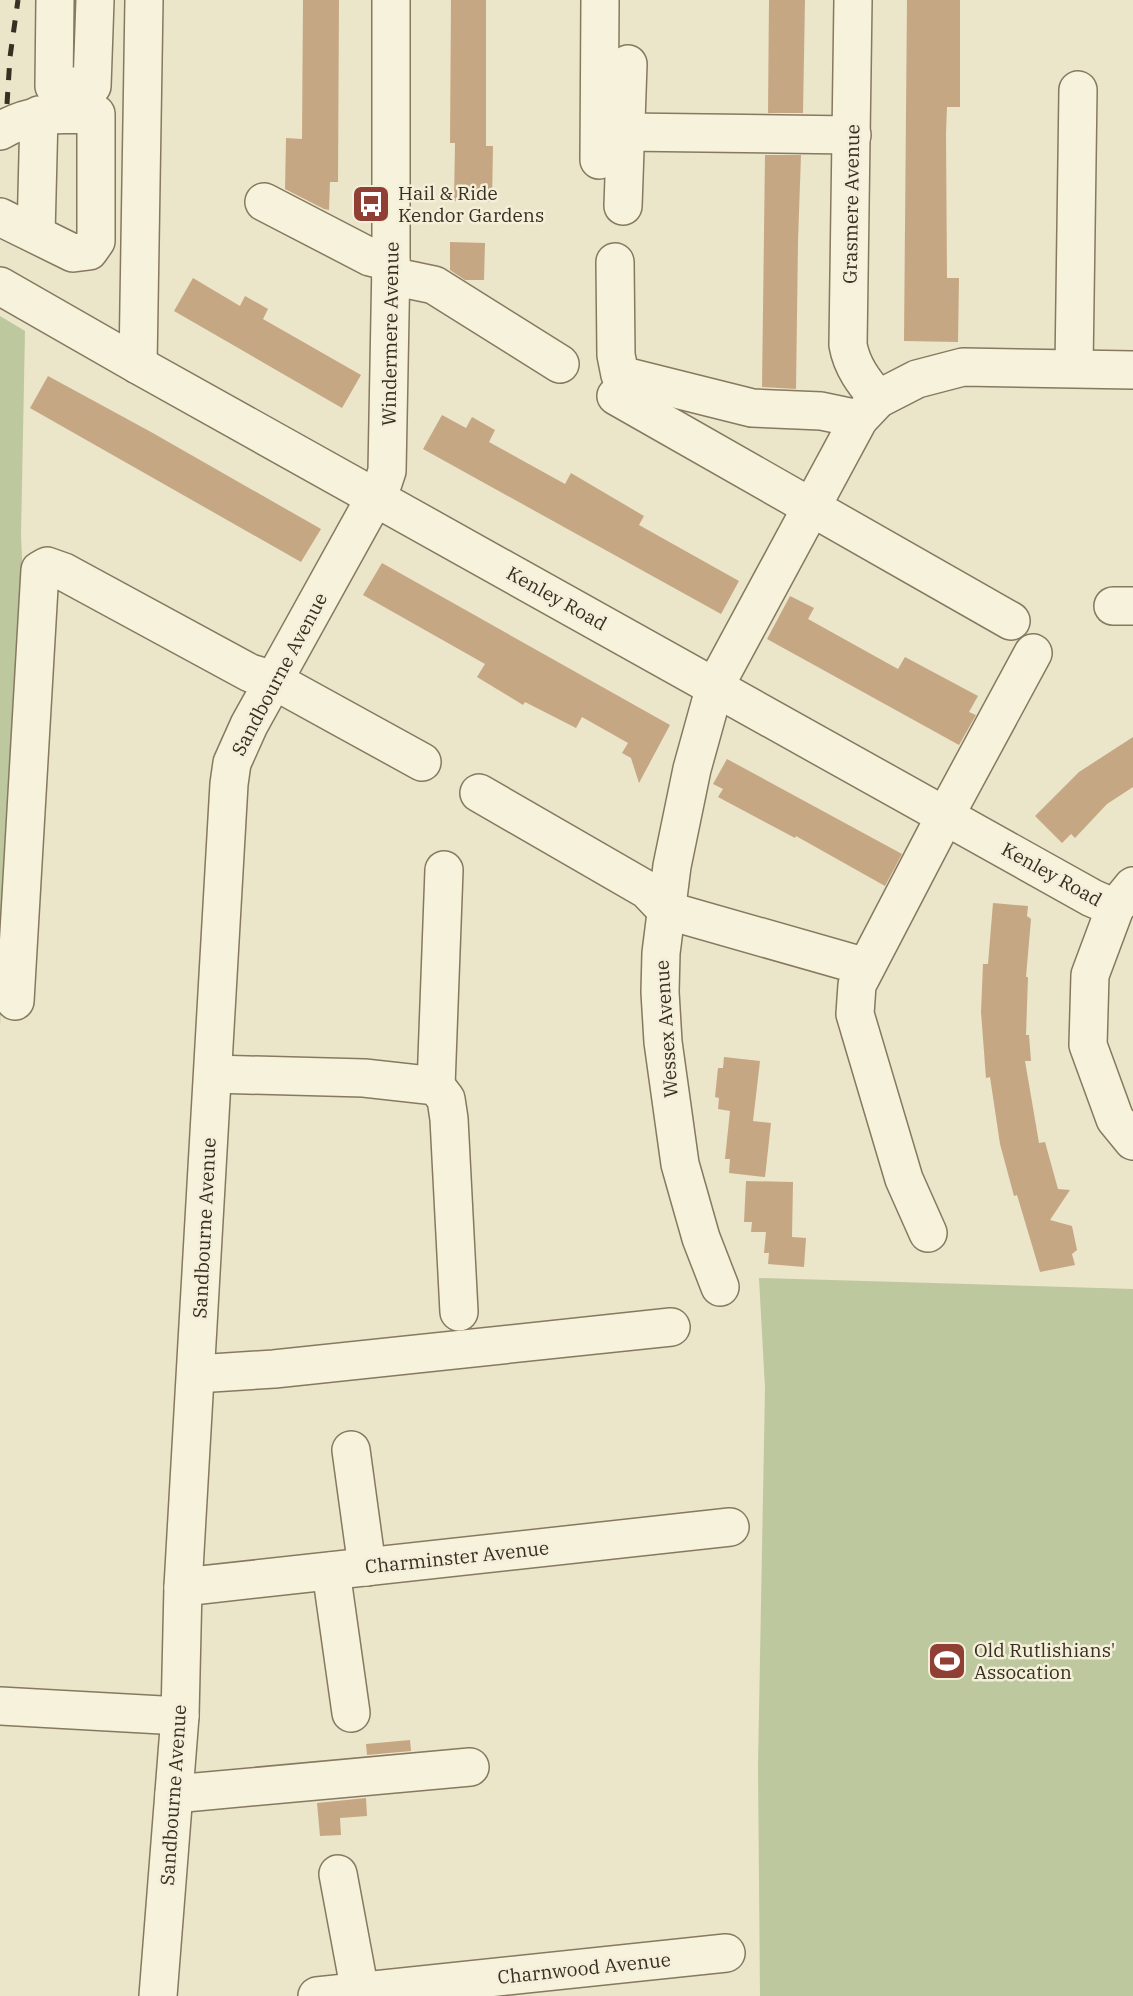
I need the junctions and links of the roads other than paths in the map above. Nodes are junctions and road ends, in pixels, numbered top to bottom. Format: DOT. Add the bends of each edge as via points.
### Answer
graph roads {
  1 [pos="55,0"];
  2 [pos="95,0"];
  3 [pos="144,0"];
  4 [pos="391,0"];
  5 [pos="600,0"];
  6 [pos="853,0"];
  7 [pos="628,64"];
  8 [pos="1078,90"];
  9 [pos="39,115"];
  10 [pos="0,131"];
  11 [pos="625,132"];
  12 [pos="852,135"];
  13 [pos="599,160"];
  14 [pos="264,202"];
  15 [pos="623,206"];
  16 [pos="0,217"];
  17 [pos="36,234"];
  18 [pos="615,262"];
  19 [pos="391,269"];
  20 [pos="0,285"];
  21 [pos="561,364"];
  22 [pos="138,365"];
  23 [pos="1074,368"];
  24 [pos="1133,370"];
  25 [pos="616,396"];
  26 [pos="869,409"];
  27 [pos="375,496"];
  28 [pos="812,506"];
  29 [pos="1011,621"];
  30 [pos="1033,653"];
  31 [pos="274,680"];
  32 [pos="715,686"];
  33 [pos="422,762"];
  34 [pos="479,793"];
  35 [pos="945,816"];
  36 [pos="444,870"];
  37 [pos="1124,897"];
  38 [pos="666,910"];
  39 [pos="866,967"];
  40 [pos="15,1001"];
  41 [pos="213,1074"];
  42 [pos="436,1086"];
  43 [pos="1133,1141"];
  44 [pos="928,1233"];
  45 [pos="720,1287"];
  46 [pos="459,1311"];
  47 [pos="671,1327"];
  48 [pos="196,1374"];
  49 [pos="351,1450"];
  50 [pos="730,1527"];
  51 [pos="367,1567"];
  52 [pos="331,1571"];
  53 [pos="183,1587"];
  54 [pos="0,1706"];
  55 [pos="351,1713"];
  56 [pos="180,1716"];
  57 [pos="470,1767"];
  58 [pos="174,1794"];
  59 [pos="338,1874"];
  60 [pos="726,1953"];
  61 [pos="360,1992"];
  62 [pos="158,1996"];
  63 [pos="317,1996"];
  1 -- 2 [label="street" via="54,86 92,86"];
  3 -- 22 [label="street"];
  4 -- 19 [label="street, Windermere Avenue"];
  5 -- 13 [label="street"];
  6 -- 12 [label="street, Grasmere Avenue"];
  7 -- 11 [label="street"];
  8 -- 23 [label="street"];
  9 -- 10 [label="street"];
  9 -- 17 [label="street"];
  9 -- 17 [label="street" via="96,114 96,241 89,251 73,253"];
  11 -- 12 [label="street"];
  11 -- 15 [label="street"];
  12 -- 26 [label="street, Grasmere Avenue" via="848,345"];
  14 -- 19 [label="street"];
  16 -- 17 [label="street"];
  18 -- 26 [label="street" via="620,374 752,408"];
  19 -- 21 [label="street" via="434,285"];
  19 -- 27 [label="street, Windermere Avenue" via="388,460"];
  20 -- 22 [label="street, Kenley Road"];
  22 -- 27 [label="street, Kenley Road"];
  23 -- 24 [label="street"];
  23 -- 26 [label="street" via="963,367 918,379"];
  25 -- 28 [label="street"];
  26 -- 28 [label="street"];
  27 -- 31 [label="street, Sandbourne Avenue"];
  27 -- 32 [label="street, Kenley Road"];
  28 -- 29 [label="street"];
  28 -- 32 [label="street"];
  30 -- 35 [label="street"];
  31 -- 33 [label="street"];
  31 -- 40 [label="street" via="250,673 64,572 47,566 40,569"];
  31 -- 41 [label="street, Sandbourne Avenue" via="232,763"];
  32 -- 35 [label="street, Kenley Road"];
  32 -- 38 [label="street, Wessex Avenue" via="686,795"];
  34 -- 38 [label="street" via="647,890"];
  35 -- 37 [label="street, Kenley Road" via="1092,898"];
  35 -- 39 [label="street"];
  36 -- 42 [label="street"];
  37 -- 43 [label="street" via="1090,975 1088,1045 1115,1119"];
  38 -- 39 [label="street"];
  38 -- 45 [label="street, Wessex Avenue" via="660,992 673,1125 692,1208"];
  39 -- 44 [label="street" via="857,985 855,1014 904,1179"];
  41 -- 42 [label="street" via="364,1078"];
  41 -- 48 [label="street, Sandbourne Avenue"];
  42 -- 46 [label="street" via="446,1099 449,1119"];
  47 -- 48 [label="street"];
  48 -- 53 [label="street, Sandbourne Avenue"];
  49 -- 51 [label="street"];
  50 -- 51 [label="street, Charminster Avenue"];
  51 -- 52 [label="street, Charminster Avenue"];
  52 -- 53 [label="street, Charminster Avenue"];
  52 -- 55 [label="street"];
  53 -- 56 [label="street, Sandbourne Avenue"];
  54 -- 56 [label="street"];
  56 -- 58 [label="street, Sandbourne Avenue"];
  57 -- 58 [label="street"];
  58 -- 62 [label="street, Sandbourne Avenue"];
  59 -- 61 [label="street"];
  60 -- 61 [label="street, Charnwood Avenue"];
  61 -- 63 [label="street, Charnwood Avenue"];
}
